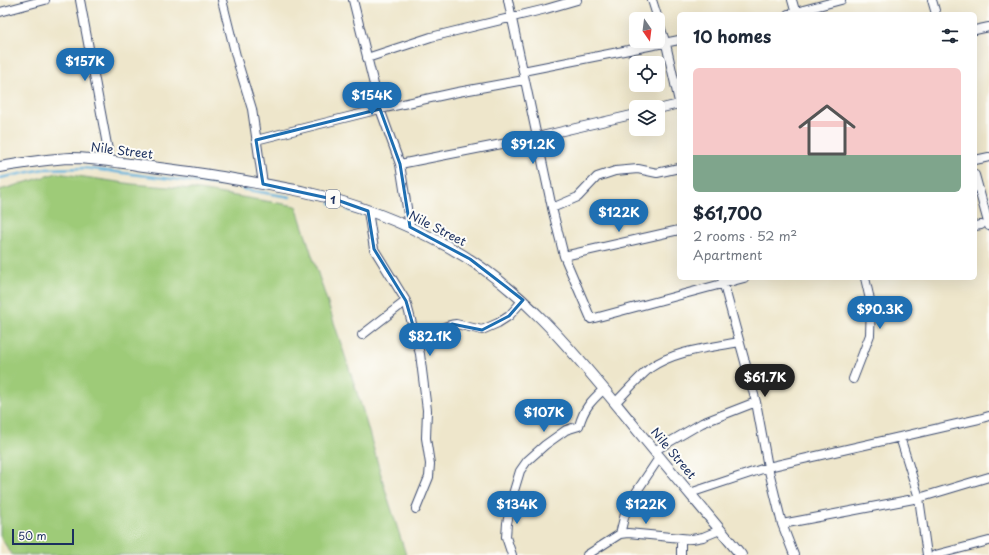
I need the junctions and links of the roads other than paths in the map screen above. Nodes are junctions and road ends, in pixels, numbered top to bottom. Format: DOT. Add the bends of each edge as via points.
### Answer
graph roads {
  1 [pos="45,0"];
  2 [pos="80,0"];
  3 [pos="222,0"];
  4 [pos="353,0"];
  5 [pos="508,0"];
  6 [pos="547,0"];
  7 [pos="577,0"];
  8 [pos="652,0"];
  9 [pos="792,0"];
  10 [pos="841,0"];
  11 [pos="932,0"];
  12 [pos="546,9"];
  13 [pos="0,12"];
  14 [pos="656,12"];
  15 [pos="793,12"];
  16 [pos="797,12"];
  17 [pos="935,12"];
  18 [pos="512,17"];
  19 [pos="989,27"];
  20 [pos="977,30"];
  21 [pos="665,41"];
  22 [pos="677,41"];
  23 [pos="666,44"];
  24 [pos="367,58"];
  25 [pos="523,71"];
  26 [pos="524,80"];
  27 [pos="677,94"];
  28 [pos="677,103"];
  29 [pos="665,106"];
  30 [pos="380,109"];
  31 [pos="629,116"];
  32 [pos="537,137"];
  33 [pos="256,140"];
  34 [pos="989,157"];
  35 [pos="977,160"];
  36 [pos="110,161"];
  37 [pos="400,164"];
  38 [pos="0,168"];
  39 [pos="677,168"];
  40 [pos="263,184"];
  41 [pos="977,189"];
  42 [pos="552,208"];
  43 [pos="368,211"];
  44 [pos="982,225"];
  45 [pos="410,227"];
  46 [pos="677,230"];
  47 [pos="564,256"];
  48 [pos="723,280"];
  49 [pos="865,280"];
  50 [pos="523,300"];
  51 [pos="406,302"];
  52 [pos="362,335"];
  53 [pos="739,342"];
  54 [pos="418,344"];
  55 [pos="853,379"];
  56 [pos="604,389"];
  57 [pos="756,402"];
  58 [pos="615,403"];
  59 [pos="989,416"];
  60 [pos="900,437"];
  61 [pos="657,454"];
  62 [pos="768,467"];
  63 [pos="989,477"];
  64 [pos="690,493"];
  65 [pos="919,498"];
  66 [pos="416,509"];
  67 [pos="782,524"];
  68 [pos="720,530"];
  69 [pos="620,534"];
  70 [pos="681,538"];
  71 [pos="989,541"];
  72 [pos="512,555"];
  73 [pos="587,555"];
  74 [pos="681,555"];
  75 [pos="741,555"];
  76 [pos="794,555"];
  77 [pos="928,555"];
  78 [pos="934,555"];
  1 -- 13 [label="street"];
  2 -- 36 [label="street"];
  3 -- 33 [label="street" via="252,109"];
  4 -- 24 [label="street"];
  5 -- 18 [label="street"];
  6 -- 12 [label="street"];
  7 -- 12 [label="street"];
  8 -- 14 [label="street"];
  9 -- 15 [label="street"];
  10 -- 16 [label="street"];
  11 -- 17 [label="street"];
  12 -- 18 [label="street"];
  18 -- 24 [label="street" via="432,37"];
  18 -- 25 [label="street"];
  19 -- 20 [label="street"];
  21 -- 23 [label="street"];
  22 -- 23 [label="street"];
  23 -- 25 [label="street"];
  23 -- 27 [label="street"];
  24 -- 30 [label="street"];
  25 -- 26 [label="street"];
  26 -- 30 [label="street"];
  26 -- 32 [label="street"];
  28 -- 29 [label="street"];
  30 -- 33 [label="street"];
  30 -- 37 [label="street"];
  31 -- 32 [label="street"];
  32 -- 37 [label="street"];
  32 -- 42 [label="street"];
  33 -- 40 [label="street"];
  34 -- 35 [label="street"];
  36 -- 38 [label="main road, Nile Street / 1" via="58,159"];
  36 -- 40 [label="main road, Nile Street / 1"];
  37 -- 45 [label="street"];
  39 -- 42 [label="street" via="657,172 638,169 615,171 597,177 578,197"];
  40 -- 43 [label="main road, Nile Street / 1" via="306,192"];
  41 -- 44 [label="street"];
  42 -- 47 [label="street"];
  43 -- 45 [label="main road, Nile Street / 1"];
  43 -- 51 [label="street" via="374,249"];
  45 -- 50 [label="main road, Nile Street / 1" via="470,259"];
  46 -- 47 [label="street"];
  47 -- 48 [label="street" via="591,319"];
  48 -- 53 [label="street"];
  49 -- 55 [label="street" via="871,304 870,335"];
  50 -- 54 [label="street" via="509,316 482,330 452,324"];
  50 -- 56 [label="main road, Nile Street / 1" via="576,355"];
  51 -- 52 [label="street"];
  51 -- 54 [label="street"];
  53 -- 57 [label="street"];
  53 -- 58 [label="street" via="671,357 650,368"];
  54 -- 66 [label="street" via="427,410 426,438 430,464 429,477"];
  56 -- 58 [label="main road, Nile Street / 1"];
  56 -- 72 [label="street" via="589,403 579,426 566,430 545,445 520,470 507,523 506,537"];
  57 -- 61 [label="street" via="702,424"];
  57 -- 62 [label="street"];
  58 -- 61 [label="main road, Nile Street / 1"];
  59 -- 60 [label="street"];
  60 -- 62 [label="street"];
  60 -- 65 [label="street"];
  61 -- 64 [label="main road, Nile Street / 1"];
  61 -- 69 [label="street" via="627,506"];
  62 -- 64 [label="street"];
  62 -- 67 [label="street"];
  63 -- 65 [label="street"];
  64 -- 68 [label="main road, Nile Street / 1"];
  65 -- 67 [label="street"];
  65 -- 77 [label="street"];
  67 -- 76 [label="street"];
  68 -- 70 [label="street" via="703,537"];
  68 -- 75 [label="main road, Nile Street / 1"];
  69 -- 70 [label="street"];
  69 -- 73 [label="street"];
  70 -- 74 [label="street"];
  71 -- 78 [label="street"];
}
